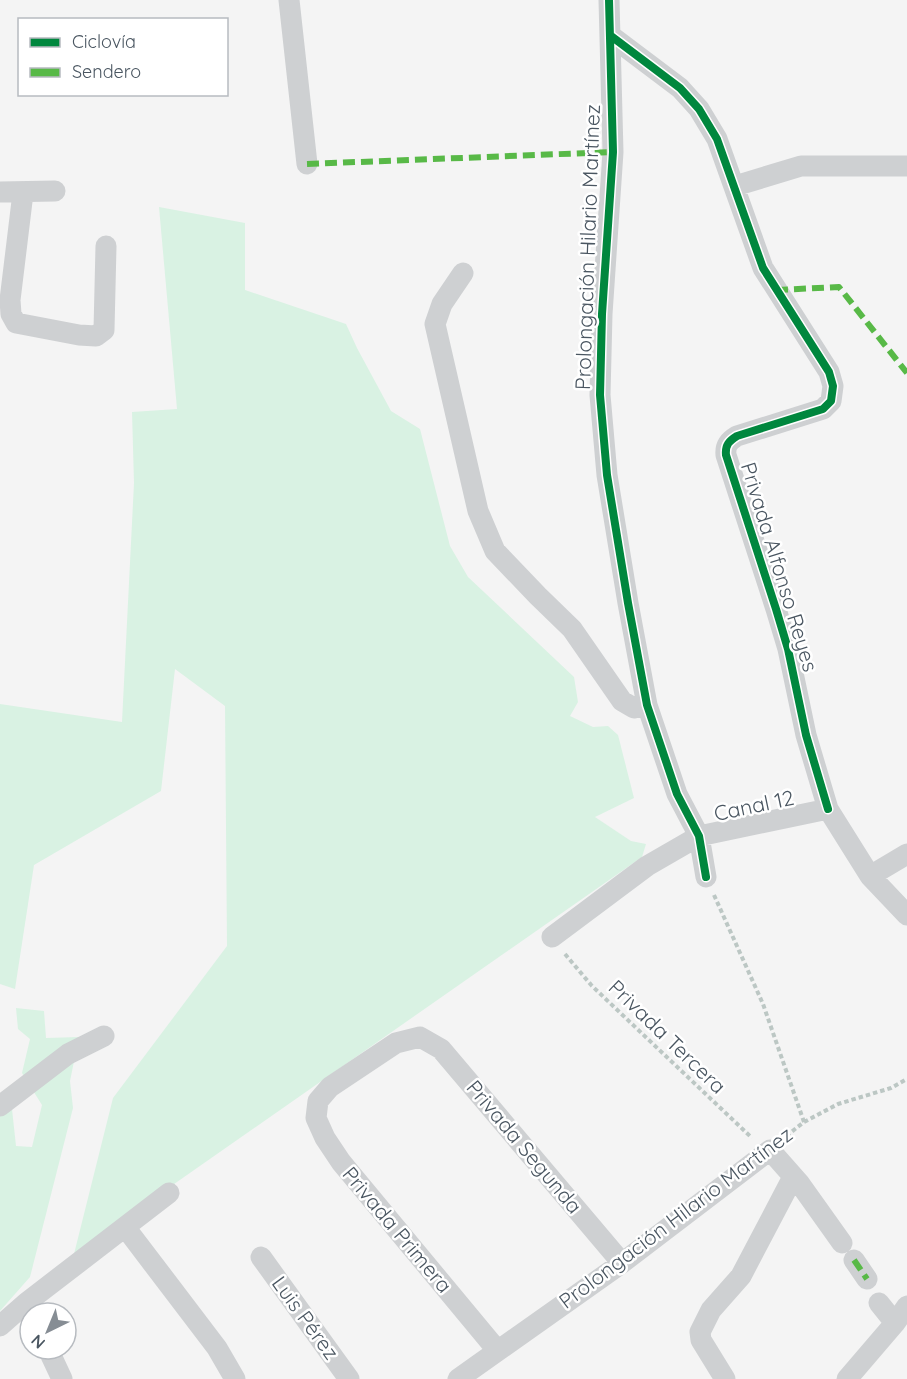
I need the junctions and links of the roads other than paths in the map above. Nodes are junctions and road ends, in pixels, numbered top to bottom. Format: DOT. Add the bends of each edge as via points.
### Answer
graph roads {
  1 [pos="289,0"];
  2 [pos="609,0"];
  3 [pos="611,36"];
  4 [pos="307,164"];
  5 [pos="907,166"];
  6 [pos="735,186"];
  7 [pos="55,191"];
  8 [pos="0,192"];
  9 [pos="23,192"];
  10 [pos="106,246"];
  11 [pos="463,273"];
  12 [pos="647,705"];
  13 [pos="828,809"];
  14 [pos="699,836"];
  15 [pos="907,854"];
  16 [pos="870,876"];
  17 [pos="706,878"];
  18 [pos="907,915"];
  19 [pos="552,937"];
  20 [pos="104,1036"];
  21 [pos="318,1101"];
  22 [pos="0,1106"];
  23 [pos="793,1177"];
  24 [pos="169,1193"];
  25 [pos="125,1227"];
  26 [pos="261,1257"];
  27 [pos="622,1263"];
  28 [pos="867,1279"];
  29 [pos="37,1301"];
  30 [pos="879,1303"];
  31 [pos="907,1306"];
  32 [pos="18,1315"];
  33 [pos="0,1326"];
  34 [pos="888,1330"];
  35 [pos="497,1350"];
  36 [pos="54,1361"];
  37 [pos="721,1377"];
  38 [pos="62,1379"];
  39 [pos="235,1379"];
  40 [pos="349,1379"];
  41 [pos="458,1379"];
  42 [pos="847,1379"];
  1 -- 4 [label="street"];
  2 -- 3 [label="street, Prolongación Hilario Martínez"];
  3 -- 6 [label="street" via="680,88 699,109 717,139"];
  3 -- 12 [label="street, Prolongación Hilario Martínez" via="613,152 600,395 607,475"];
  5 -- 6 [label="street" via="801,166"];
  6 -- 13 [label="street, Privada Alfonso Reyes" via="763,268 829,372 833,386 831,401 822,409 737,436 725,448 785,639 806,735"];
  7 -- 9 [label="street"];
  8 -- 9 [label="street"];
  9 -- 10 [label="street" via="10,300 10,314 16,323 79,335 96,336 104,330"];
  11 -- 12 [label="street" via="441,304 435,324 478,511 495,551 572,629 622,701 634,708"];
  12 -- 14 [label="street, Prolongación Hilario Martínez" via="677,794"];
  13 -- 14 [label="street, Canal 12"];
  13 -- 16 [label="street, Canal 12"];
  14 -- 17 [label="street, Prolongación Hilario Martínez"];
  14 -- 19 [label="street, Canal 12" via="647,866"];
  15 -- 16 [label="street"];
  16 -- 18 [label="street, Canal 12"];
  20 -- 22 [label="street" via="68,1054"];
  21 -- 27 [label="street, Privada Segunda" via="330,1087 396,1043 420,1037 441,1049"];
  21 -- 35 [label="street, Privada Primera" via="316,1118 341,1162"];
  23 -- 27 [label="street, Prolongación Hilario Martínez" via="770,1150"];
  23 -- 28 [label="street"];
  23 -- 37 [label="street" via="741,1276 711,1310 700,1332"];
  24 -- 25 [label="street"];
  25 -- 29 [label="street"];
  25 -- 39 [label="street" via="217,1348"];
  26 -- 40 [label="street, Luis Pérez"];
  27 -- 35 [label="street, Prolongación Hilario Martínez"];
  30 -- 34 [label="street"];
  31 -- 34 [label="street"];
  32 -- 33 [label="street"];
  34 -- 42 [label="street"];
  35 -- 41 [label="street, Prolongación Hilario Martínez"];
  36 -- 38 [label="street"];
}
